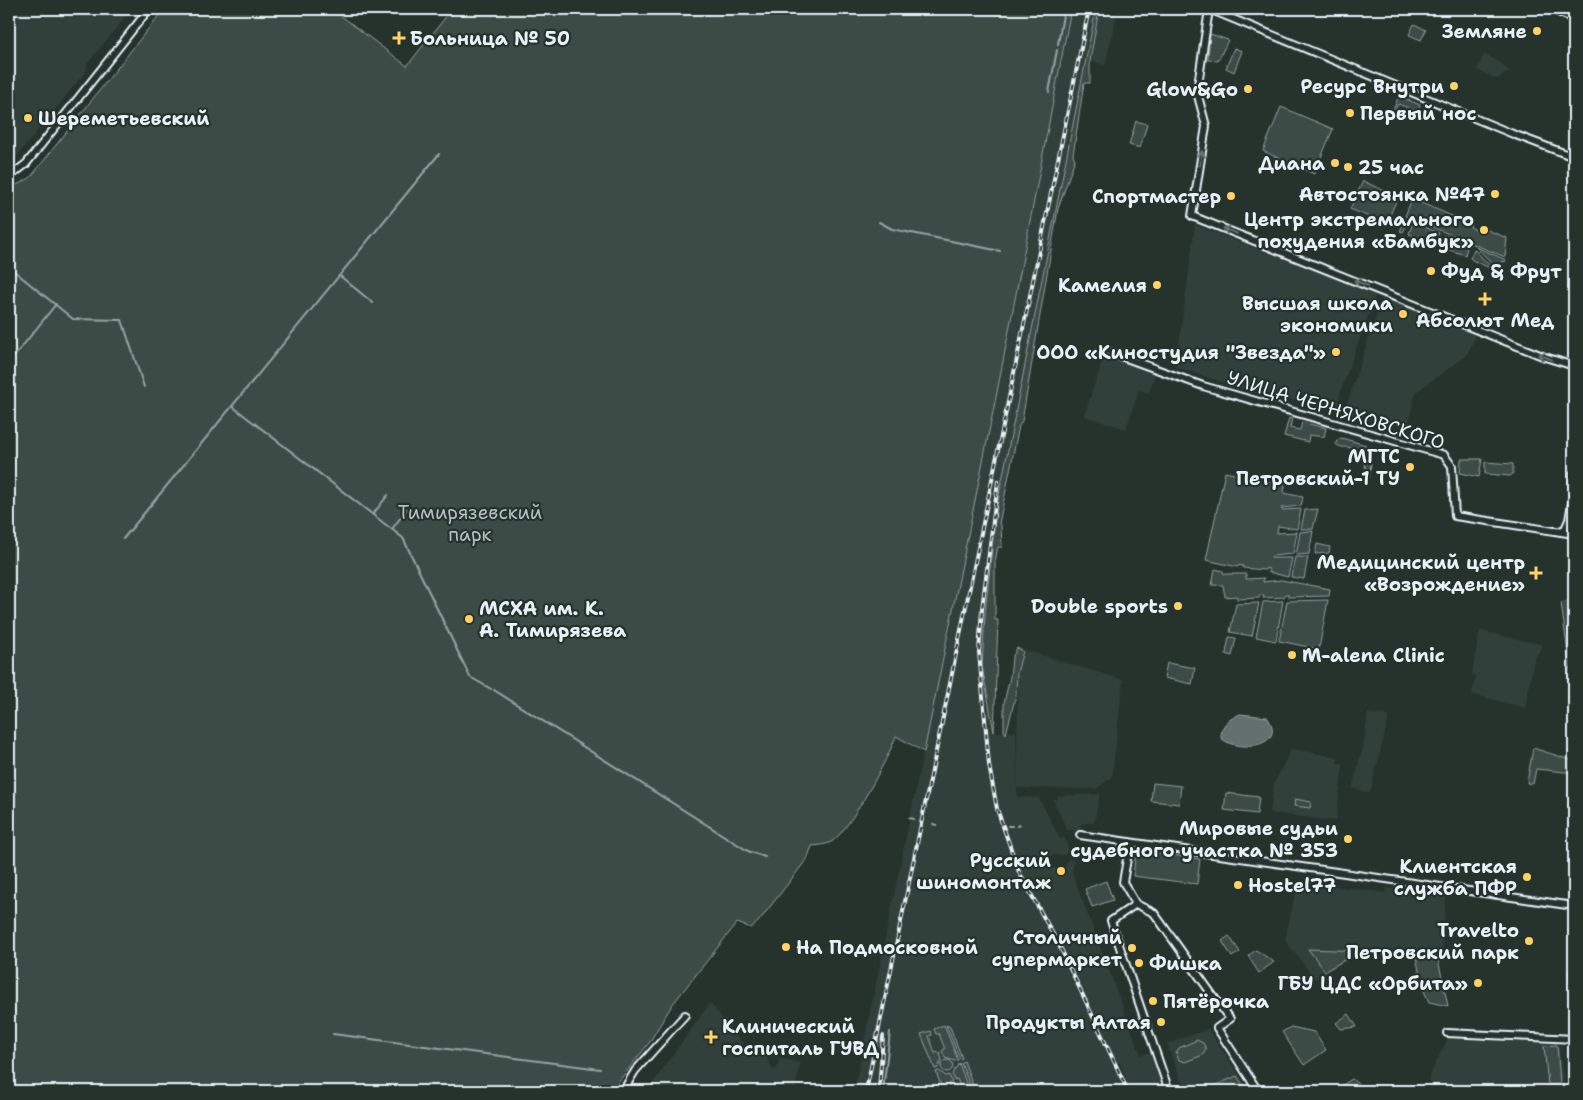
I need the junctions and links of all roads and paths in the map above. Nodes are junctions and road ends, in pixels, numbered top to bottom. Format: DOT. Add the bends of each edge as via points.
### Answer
graph roads {
  1 [pos="150,9"];
  2 [pos="1209,9"];
  3 [pos="1550,9"];
  4 [pos="1574,20"];
  5 [pos="1574,157"];
  6 [pos="9,177"];
  7 [pos="1104,350"];
  8 [pos="1574,366"];
  9 [pos="1574,474"];
  10 [pos="1573,499"];
  11 [pos="1558,532"];
  12 [pos="1574,534"];
  13 [pos="1080,835"];
  14 [pos="1130,842"];
  15 [pos="1136,904"];
  16 [pos="1574,906"];
  17 [pos="684,1015"];
  18 [pos="1447,1033"];
  19 [pos="1574,1038"];
  20 [pos="622,1091"];
  21 [pos="1169,1091"];
  22 [pos="1258,1091"];
  1 -- 6 [label="street" via="26,164"];
  2 -- 5 [label="street"];
  8 -- 2 [label="street, one-way" via="1192,216 1206,126 1197,92"];
  3 -- 4 [label="street"];
  7 -- 11 [label="street, УЛИЦА ЧЕРНЯХОВСКОГО" via="1220,391 1444,455 1452,466 1456,516"];
  9 -- 10 [label="street"];
  10 -- 11 [label="street" via="1565,529"];
  11 -- 12 [label="street, УЛИЦА ЧЕРНЯХОВСКОГО"];
  13 -- 14 [label="street"];
  14 -- 15 [label="street" via="1123,882"];
  14 -- 16 [label="street"];
  15 -- 21 [label="street" via="1111,921"];
  15 -- 22 [label="street" via="1154,913 1230,1020 1217,1028"];
  17 -- 20 [label="street" via="635,1071"];
  18 -- 19 [label="street"];
}
